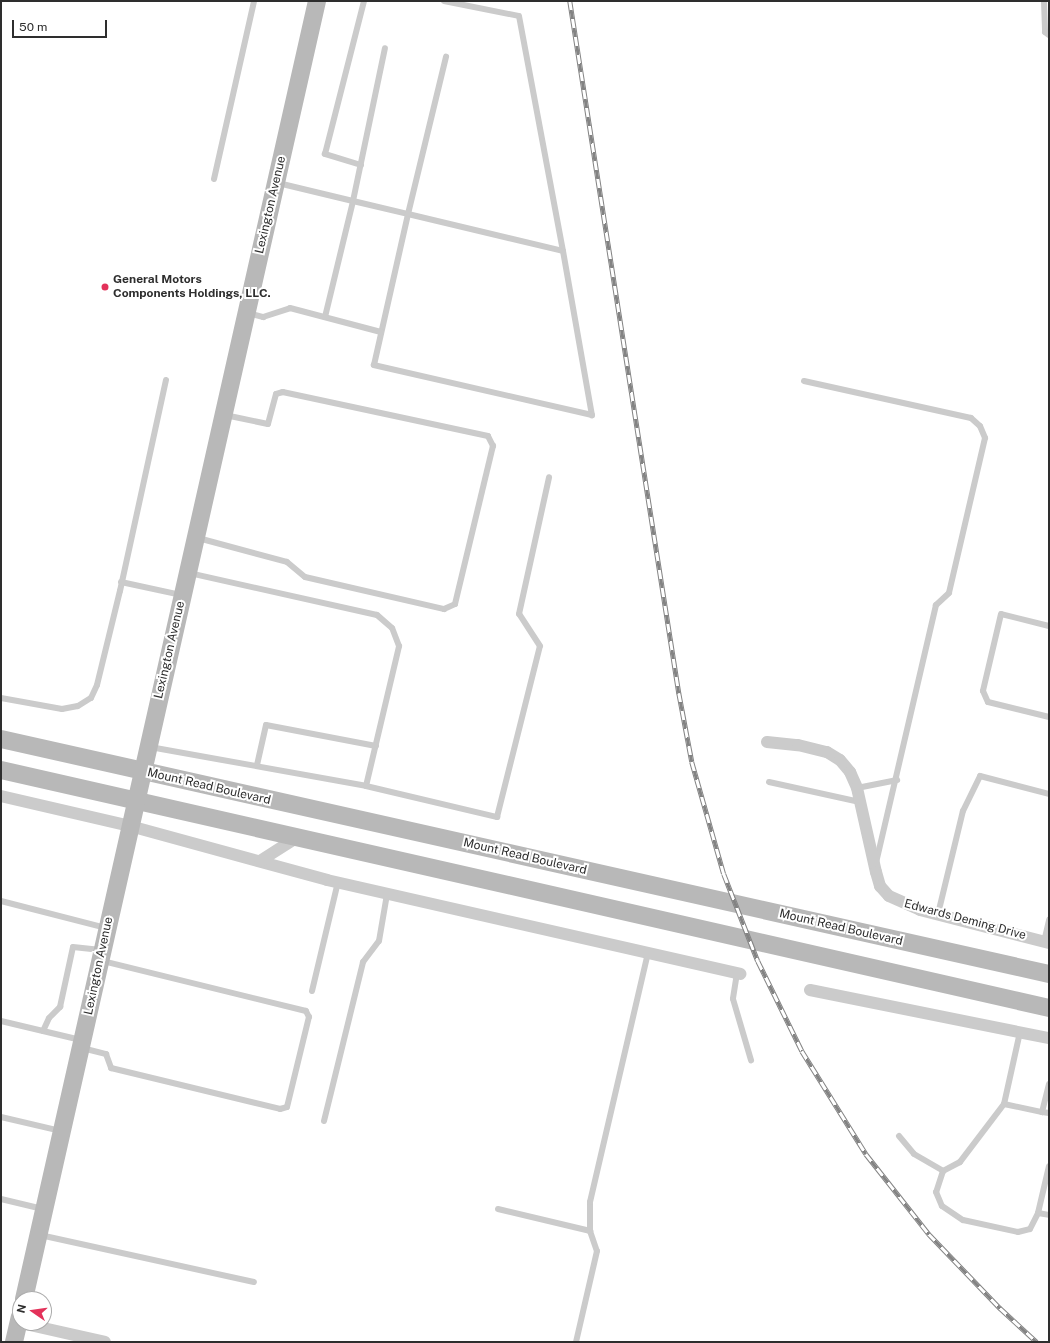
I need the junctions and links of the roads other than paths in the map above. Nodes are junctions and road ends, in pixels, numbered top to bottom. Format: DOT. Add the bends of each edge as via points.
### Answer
graph roads {
  1 [pos="254,1"];
  2 [pos="317,1"];
  3 [pos="364,1"];
  4 [pos="444,1"];
  5 [pos="1044,1"];
  6 [pos="1049,34"];
  7 [pos="385,48"];
  8 [pos="446,57"];
  9 [pos="361,165"];
  10 [pos="214,179"];
  11 [pos="276,182"];
  12 [pos="353,201"];
  13 [pos="408,214"];
  14 [pos="563,251"];
  15 [pos="247,312"];
  16 [pos="325,317"];
  17 [pos="381,332"];
  18 [pos="166,380"];
  19 [pos="804,381"];
  20 [pos="224,414"];
  21 [pos="549,477"];
  22 [pos="196,537"];
  23 [pos="188,572"];
  24 [pos="122,582"];
  25 [pos="182,595"];
  26 [pos="1049,626"];
  27 [pos="1,698"];
  28 [pos="1049,717"];
  29 [pos="1,739"];
  30 [pos="767,742"];
  31 [pos="376,746"];
  32 [pos="148,747"];
  33 [pos="257,765"];
  34 [pos="1,770"];
  35 [pos="142,772"];
  36 [pos="897,780"];
  37 [pos="769,782"];
  38 [pos="366,786"];
  39 [pos="857,788"];
  40 [pos="1049,794"];
  41 [pos="1,796"];
  42 [pos="136,802"];
  43 [pos="860,802"];
  44 [pos="130,826"];
  45 [pos="296,838"];
  46 [pos="260,861"];
  47 [pos="875,867"];
  48 [pos="338,882"];
  49 [pos="387,894"];
  50 [pos="1,901"];
  51 [pos="938,914"];
  52 [pos="1049,920"];
  53 [pos="107,929"];
  54 [pos="1046,942"];
  55 [pos="648,953"];
  56 [pos="102,955"];
  57 [pos="738,974"];
  58 [pos="1049,974"];
  59 [pos="810,990"];
  60 [pos="312,991"];
  61 [pos="1049,1008"];
  62 [pos="1,1021"];
  63 [pos="43,1031"];
  64 [pos="1020,1032"];
  65 [pos="1049,1038"];
  66 [pos="82,1044"];
  67 [pos="751,1060"];
  68 [pos="1049,1084"];
  69 [pos="1004,1104"];
  70 [pos="1042,1112"];
  71 [pos="1049,1113"];
  72 [pos="1,1117"];
  73 [pos="324,1121"];
  74 [pos="62,1131"];
  75 [pos="899,1136"];
  76 [pos="1049,1166"];
  77 [pos="943,1171"];
  78 [pos="1,1199"];
  79 [pos="498,1209"];
  80 [pos="44,1210"];
  81 [pos="1038,1213"];
  82 [pos="1049,1215"];
  83 [pos="590,1231"];
  84 [pos="39,1235"];
  85 [pos="254,1282"];
  86 [pos="26,1291"];
  87 [pos="52,1329"];
  88 [pos="17,1331"];
  89 [pos="14,1342"];
  90 [pos="105,1342"];
  91 [pos="576,1342"];
  1 -- 10 [label="lane"];
  2 -- 11 [label="main road, Lexington Avenue"];
  3 -- 9 [label="lane" via="324,154"];
  4 -- 14 [label="lane" via="519,16"];
  5 -- 6 [label="lane" via="1045,32"];
  7 -- 9 [label="lane"];
  8 -- 13 [label="lane"];
  9 -- 12 [label="lane"];
  11 -- 12 [label="lane"];
  11 -- 15 [label="main road, Lexington Avenue"];
  12 -- 13 [label="lane"];
  12 -- 16 [label="lane"];
  13 -- 14 [label="lane"];
  13 -- 17 [label="lane"];
  14 -- 17 [label="lane" via="592,415 374,365"];
  15 -- 16 [label="lane" via="263,317 290,308"];
  15 -- 20 [label="main road, Lexington Avenue"];
  16 -- 17 [label="lane"];
  18 -- 24 [label="lane"];
  19 -- 36 [label="lane" via="971,418 980,426 985,438 949,593 936,605"];
  20 -- 22 [label="main road, Lexington Avenue"];
  20 -- 22 [label="lane" via="268,424 276,394 283,392 488,436 492,446 455,604 444,609 305,577 287,562"];
  21 -- 38 [label="lane" via="519,614 540,646 498,817"];
  22 -- 23 [label="main road, Lexington Avenue"];
  23 -- 25 [label="main road, Lexington Avenue"];
  23 -- 31 [label="lane" via="378,615 392,628 399,646"];
  24 -- 25 [label="lane"];
  24 -- 27 [label="lane" via="97,685 91,698 78,706 62,710"];
  25 -- 32 [label="main road, Lexington Avenue"];
  26 -- 28 [label="lane" via="1001,614 983,691 988,702"];
  29 -- 35 [label="main road, Mount Read Boulevard"];
  30 -- 39 [label="street, Edwards Deming Drive" via="798,744 827,752 840,760 850,772"];
  31 -- 33 [label="lane" via="266,725"];
  31 -- 38 [label="lane"];
  32 -- 33 [label="lane"];
  32 -- 35 [label="main road, Lexington Avenue"];
  33 -- 38 [label="lane"];
  34 -- 42 [label="main road"];
  35 -- 42 [label="main road, Lexington Avenue"];
  35 -- 58 [label="main road, Mount Read Boulevard"];
  36 -- 39 [label="lane"];
  36 -- 47 [label="lane"];
  37 -- 43 [label="lane"];
  39 -- 43 [label="street, Edwards Deming Drive"];
  40 -- 51 [label="lane" via="980,776 963,811"];
  41 -- 44 [label="street"];
  42 -- 44 [label="main road, Lexington Avenue"];
  42 -- 45 [label="main road"];
  43 -- 47 [label="street, Edwards Deming Drive"];
  44 -- 46 [label="street"];
  44 -- 53 [label="main road, Lexington Avenue"];
  45 -- 46 [label="street"];
  45 -- 61 [label="main road"];
  46 -- 48 [label="street"];
  47 -- 51 [label="street, Edwards Deming Drive" via="880,886 889,896 902,904"];
  48 -- 49 [label="street"];
  48 -- 60 [label="lane"];
  49 -- 55 [label="street"];
  49 -- 73 [label="lane" via="378,940 363,962"];
  50 -- 53 [label="lane"];
  51 -- 54 [label="street, Edwards Deming Drive"];
  52 -- 54 [label="lane"];
  53 -- 56 [label="main road, Lexington Avenue"];
  55 -- 57 [label="street"];
  55 -- 83 [label="lane" via="590,1202"];
  56 -- 63 [label="lane" via="73,947 60,1007 49,1018"];
  56 -- 66 [label="main road, Lexington Avenue"];
  56 -- 66 [label="lane" via="306,1011 309,1017 287,1107 280,1109 111,1068 106,1054"];
  57 -- 67 [label="lane" via="733,999"];
  59 -- 64 [label="street"];
  62 -- 63 [label="lane"];
  63 -- 66 [label="lane"];
  64 -- 65 [label="street"];
  64 -- 69 [label="lane"];
  66 -- 74 [label="main road, Lexington Avenue"];
  68 -- 70 [label="lane"];
  69 -- 70 [label="lane"];
  69 -- 77 [label="lane" via="960,1162"];
  70 -- 71 [label="lane"];
  72 -- 74 [label="lane"];
  74 -- 80 [label="main road, Lexington Avenue"];
  75 -- 77 [label="lane" via="914,1154"];
  76 -- 81 [label="lane"];
  77 -- 81 [label="lane" via="936,1192 942,1206 963,1220 1018,1232 1030,1229"];
  78 -- 80 [label="lane"];
  79 -- 83 [label="lane"];
  80 -- 84 [label="main road, Lexington Avenue"];
  81 -- 82 [label="lane"];
  83 -- 91 [label="lane" via="596,1251"];
  84 -- 85 [label="lane"];
  84 -- 86 [label="main road, Lexington Avenue"];
  87 -- 90 [label="street"];
  88 -- 89 [label="main road"];
}
